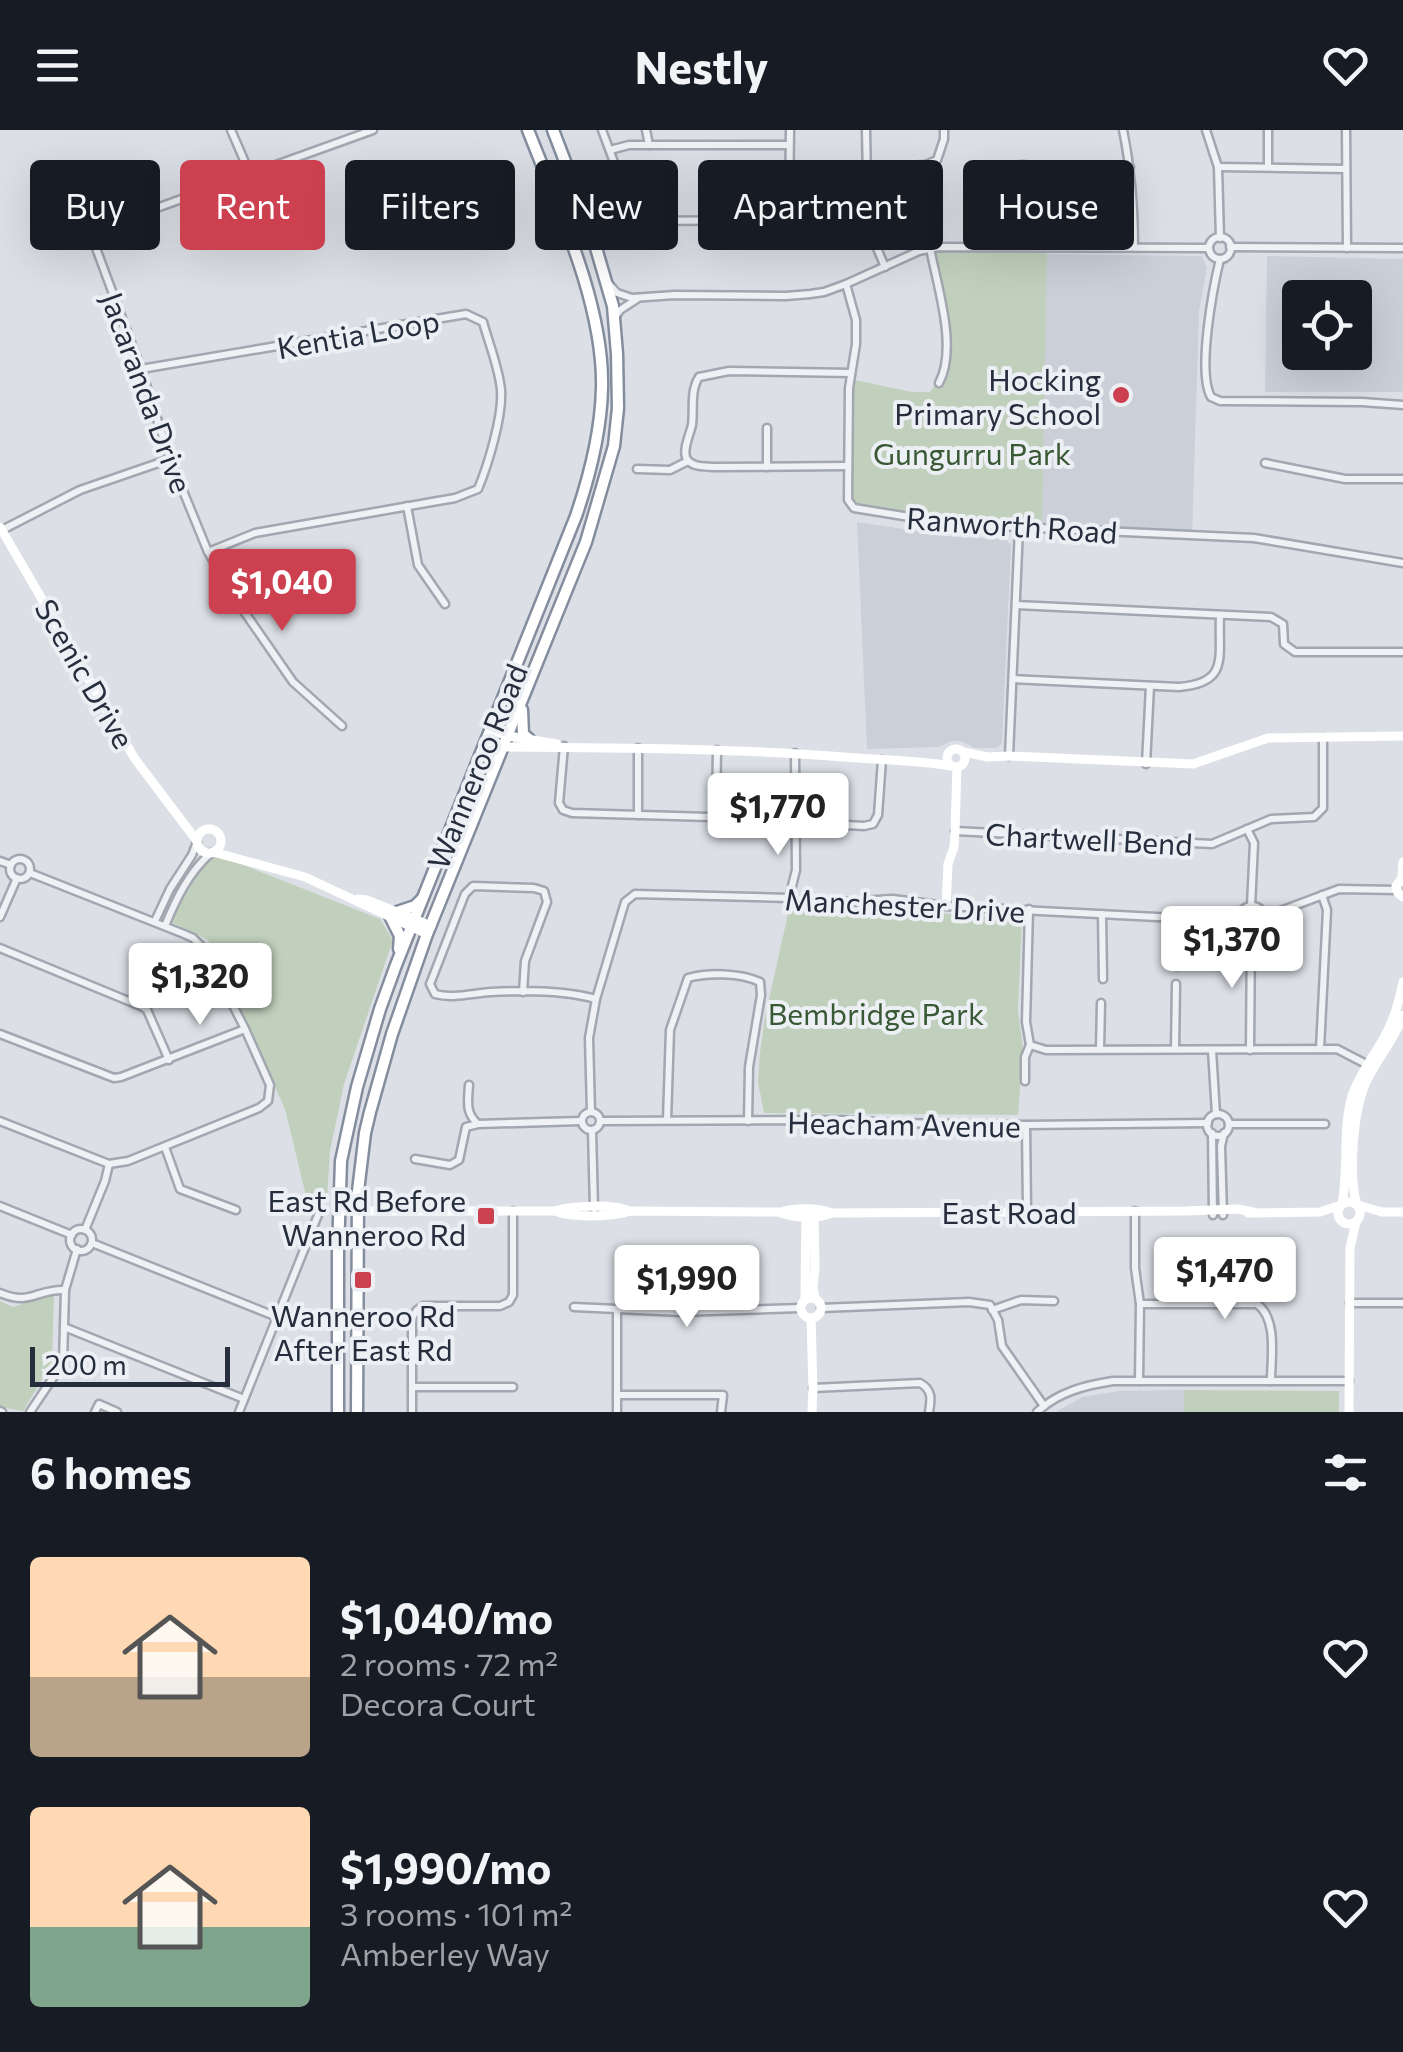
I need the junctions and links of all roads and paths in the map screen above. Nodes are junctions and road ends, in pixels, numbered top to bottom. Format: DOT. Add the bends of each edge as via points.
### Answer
graph roads {
  1 [pos="231,130"];
  2 [pos="373,130"];
  3 [pos="528,130"];
  4 [pos="552,130"];
  5 [pos="602,130"];
  6 [pos="646,130"];
  7 [pos="790,130"];
  8 [pos="866,130"];
  9 [pos="944,130"];
  10 [pos="1122,130"];
  11 [pos="1206,130"];
  12 [pos="1268,130"];
  13 [pos="1346,130"];
  14 [pos="649,145"];
  15 [pos="790,145"];
  16 [pos="610,150"];
  17 [pos="244,160"];
  18 [pos="289,160"];
  19 [pos="867,160"];
  20 [pos="937,160"];
  21 [pos="1128,160"];
  22 [pos="1218,166"];
  23 [pos="1268,167"];
  24 [pos="1346,168"];
  25 [pos="180,199"];
  26 [pos="1220,238"];
  27 [pos="1230,247"];
  28 [pos="1134,248"];
  29 [pos="1209,248"];
  30 [pos="1347,248"];
  31 [pos="1403,248"];
  32 [pos="878,250"];
  33 [pos="923,250"];
  34 [pos="930,250"];
  35 [pos="1220,259"];
  36 [pos="885,267"];
  37 [pos="606,279"];
  38 [pos="846,284"];
  39 [pos="638,298"];
  40 [pos="614,319"];
  41 [pos="141,370"];
  42 [pos="851,374"];
  43 [pos="939,382"];
  44 [pos="1403,402"];
  45 [pos="767,428"];
  46 [pos="170,459"];
  47 [pos="688,461"];
  48 [pos="1265,462"];
  49 [pos="848,466"];
  50 [pos="767,467"];
  51 [pos="637,469"];
  52 [pos="1403,479"];
  53 [pos="407,506"];
  54 [pos="1,528"];
  55 [pos="1019,528"];
  56 [pos="208,552"];
  57 [pos="1401,565"];
  58 [pos="444,604"];
  59 [pos="1016,605"];
  60 [pos="1220,616"];
  61 [pos="1403,652"];
  62 [pos="1013,680"];
  63 [pos="1150,686"];
  64 [pos="522,699"];
  65 [pos="342,726"];
  66 [pos="489,735"];
  67 [pos="1403,736"];
  68 [pos="1323,738"];
  69 [pos="529,739"];
  70 [pos="506,741"];
  71 [pos="564,746"];
  72 [pos="638,747"];
  73 [pos="717,750"];
  74 [pos="964,752"];
  75 [pos="796,753"];
  76 [pos="948,754"];
  77 [pos="1009,756"];
  78 [pos="988,757"];
  79 [pos="882,760"];
  80 [pos="920,760"];
  81 [pos="1146,764"];
  82 [pos="957,766"];
  83 [pos="716,813"];
  84 [pos="179,815"];
  85 [pos="638,816"];
  86 [pos="772,822"];
  87 [pos="796,822"];
  88 [pos="209,828"];
  89 [pos="1247,829"];
  90 [pos="956,831"];
  91 [pos="221,838"];
  92 [pos="197,841"];
  93 [pos="212,852"];
  94 [pos="241,858"];
  95 [pos="0,861"];
  96 [pos="1403,862"];
  97 [pos="11,866"];
  98 [pos="30,872"];
  99 [pos="16,878"];
  100 [pos="1402,878"];
  101 [pos="1400,893"];
  102 [pos="1322,894"];
  103 [pos="424,896"];
  104 [pos="789,898"];
  105 [pos="946,906"];
  106 [pos="1251,906"];
  107 [pos="1030,910"];
  108 [pos="393,914"];
  109 [pos="1102,914"];
  110 [pos="0,917"];
  111 [pos="1264,917"];
  112 [pos="1176,918"];
  113 [pos="1239,918"];
  114 [pos="155,922"];
  115 [pos="413,922"];
  116 [pos="164,926"];
  117 [pos="429,930"];
  118 [pos="1251,932"];
  119 [pos="0,948"];
  120 [pos="396,964"];
  121 [pos="1176,966"];
  122 [pos="1103,979"];
  123 [pos="1403,982"];
  124 [pos="1176,984"];
  125 [pos="523,992"];
  126 [pos="596,999"];
  127 [pos="1101,1003"];
  128 [pos="1403,1015"];
  129 [pos="1398,1026"];
  130 [pos="245,1029"];
  131 [pos="0,1034"];
  132 [pos="1030,1045"];
  133 [pos="1100,1049"];
  134 [pos="1320,1049"];
  135 [pos="1175,1050"];
  136 [pos="1212,1050"];
  137 [pos="1250,1050"];
  138 [pos="169,1060"];
  139 [pos="1370,1066"];
  140 [pos="1025,1081"];
  141 [pos="469,1085"];
  142 [pos="590,1112"];
  143 [pos="1216,1114"];
  144 [pos="667,1120"];
  145 [pos="0,1121"];
  146 [pos="582,1121"];
  147 [pos="600,1121"];
  148 [pos="748,1122"];
  149 [pos="1208,1123"];
  150 [pos="478,1124"];
  151 [pos="1229,1124"];
  152 [pos="1325,1124"];
  153 [pos="1026,1125"];
  154 [pos="592,1130"];
  155 [pos="1212,1133"];
  156 [pos="1224,1133"];
  157 [pos="165,1147"];
  158 [pos="1350,1147"];
  159 [pos="415,1159"];
  160 [pos="108,1164"];
  161 [pos="1342,1205"];
  162 [pos="1357,1205"];
  163 [pos="0,1206"];
  164 [pos="236,1210"];
  165 [pos="1028,1210"];
  166 [pos="338,1211"];
  167 [pos="358,1211"];
  168 [pos="594,1211"];
  169 [pos="1136,1211"];
  170 [pos="513,1212"];
  171 [pos="1218,1212"];
  172 [pos="1320,1212"];
  173 [pos="1382,1212"];
  174 [pos="1403,1212"];
  175 [pos="810,1213"];
  176 [pos="318,1215"];
  177 [pos="1350,1221"];
  178 [pos="85,1230"];
  179 [pos="72,1235"];
  180 [pos="92,1243"];
  181 [pos="77,1250"];
  182 [pos="64,1290"];
  183 [pos="0,1293"];
  184 [pos="1054,1301"];
  185 [pos="807,1302"];
  186 [pos="1350,1302"];
  187 [pos="1403,1302"];
  188 [pos="1140,1304"];
  189 [pos="574,1307"];
  190 [pos="821,1308"];
  191 [pos="618,1309"];
  192 [pos="992,1310"];
  193 [pos="277,1317"];
  194 [pos="811,1318"];
  195 [pos="64,1328"];
  196 [pos="357,1381"];
  197 [pos="1140,1381"];
  198 [pos="1271,1381"];
  199 [pos="1350,1381"];
  200 [pos="513,1386"];
  201 [pos="412,1387"];
  202 [pos="814,1388"];
  203 [pos="617,1396"];
  204 [pos="244,1399"];
  205 [pos="1041,1409"];
  206 [pos="30,1412"];
  207 [pos="95,1412"];
  208 [pos="117,1412"];
  209 [pos="239,1412"];
  210 [pos="340,1412"];
  211 [pos="357,1412"];
  212 [pos="412,1412"];
  213 [pos="617,1412"];
  214 [pos="721,1412"];
  215 [pos="812,1412"];
  216 [pos="929,1412"];
  217 [pos="1350,1412"];
  1 -- 17 [label="street"];
  2 -- 18 [label="street, Jacaranda Drive"];
  3 -- 66 [label="highway, Wanneroo Road" via="591,305 602,400 587,484"];
  4 -- 37 [label="highway, Wanneroo Road"];
  5 -- 16 [label="street"];
  6 -- 14 [label="street"];
  7 -- 15 [label="street"];
  8 -- 19 [label="street"];
  9 -- 20 [label="street"];
  10 -- 21 [label="street"];
  11 -- 22 [label="street"];
  12 -- 23 [label="street"];
  13 -- 24 [label="street"];
  14 -- 15 [label="street"];
  14 -- 16 [label="street"];
  15 -- 16 [label="street" via="789,208 778,220 640,218"];
  22 -- 23 [label="street"];
  22 -- 26 [label="street"];
  23 -- 24 [label="street"];
  24 -- 30 [label="street"];
  25 -- 41 [label="street, Jacaranda Drive" via="90,232"];
  26 -- 27 [label="street"];
  26 -- 29 [label="street"];
  27 -- 30 [label="street"];
  27 -- 35 [label="street"];
  28 -- 29 [label="street"];
  29 -- 35 [label="street"];
  30 -- 31 [label="street"];
  32 -- 36 [label="street"];
  33 -- 36 [label="street"];
  34 -- 43 [label="street" via="945,327 947,363"];
  35 -- 44 [label="street" via="1209,310 1210,397"];
  36 -- 38 [label="street"];
  37 -- 39 [label="street" via="617,293"];
  37 -- 40 [label="highway, Wanneroo Road"];
  38 -- 39 [label="street" via="786,296"];
  38 -- 42 [label="street, Ranworth Road" via="856,320"];
  39 -- 40 [label="street"];
  40 -- 64 [label="highway, Wanneroo Road" via="614,446 586,542"];
  41 -- 46 [label="street, Jacaranda Drive"];
  41 -- 53 [label="street, Kentia Loop" via="466,314 482,322 502,396 480,485 455,498"];
  42 -- 47 [label="street" via="699,377"];
  42 -- 49 [label="street, Ranworth Road"];
  45 -- 50 [label="street"];
  46 -- 54 [label="street" via="80,490"];
  46 -- 56 [label="street, Jacaranda Drive"];
  47 -- 50 [label="street"];
  47 -- 51 [label="street" via="670,470"];
  48 -- 52 [label="street" via="1345,479"];
  49 -- 50 [label="street"];
  49 -- 55 [label="street, Ranworth Road" via="854,508"];
  53 -- 56 [label="street, Kentia Loop" via="254,533"];
  53 -- 58 [label="street" via="418,565"];
  54 -- 84 [label="street, Scenic Drive" via="136,759"];
  55 -- 57 [label="street, Ranworth Road" via="1254,538"];
  55 -- 59 [label="street"];
  56 -- 65 [label="street, Jacaranda Drive" via="293,682"];
  59 -- 60 [label="street"];
  59 -- 62 [label="street"];
  60 -- 61 [label="street" via="1280,620 1284,644 1296,652"];
  60 -- 63 [label="street" via="1215,676 1189,686"];
  62 -- 63 [label="street"];
  62 -- 77 [label="street"];
  63 -- 81 [label="street"];
  64 -- 69 [label="highway" via="523,734"];
  64 -- 70 [label="highway, Wanneroo Road"];
  66 -- 70 [label="street"];
  66 -- 103 [label="highway, Wanneroo Road"];
  67 -- 68 [label="street"];
  68 -- 81 [label="street" via="1268,738 1193,764"];
  68 -- 89 [label="street, Chartwell Bend" via="1323,808 1314,817 1282,817"];
  69 -- 70 [label="street"];
  69 -- 71 [label="street"];
  70 -- 71 [label="street"];
  70 -- 117 [label="highway, Wanneroo Road"];
  71 -- 72 [label="street"];
  71 -- 85 [label="street" via="563,810"];
  72 -- 73 [label="street"];
  72 -- 85 [label="street"];
  73 -- 75 [label="street"];
  73 -- 83 [label="street"];
  74 -- 76 [label="street"];
  74 -- 78 [label="street"];
  74 -- 82 [label="street"];
  75 -- 79 [label="street"];
  75 -- 87 [label="street"];
  76 -- 80 [label="street"];
  76 -- 82 [label="street"];
  77 -- 78 [label="street"];
  77 -- 81 [label="street"];
  78 -- 82 [label="street"];
  79 -- 80 [label="street"];
  79 -- 87 [label="street" via="873,824"];
  80 -- 82 [label="street"];
  82 -- 90 [label="street"];
  83 -- 85 [label="street"];
  83 -- 86 [label="street"];
  84 -- 88 [label="street, Scenic Drive"];
  84 -- 92 [label="street, Scenic Drive"];
  87 -- 104 [label="street"];
  88 -- 91 [label="street"];
  88 -- 92 [label="street"];
  89 -- 90 [label="street, Chartwell Bend" via="1212,844"];
  89 -- 106 [label="street" via="1254,844"];
  90 -- 105 [label="street"];
  91 -- 93 [label="street"];
  91 -- 94 [label="street"];
  92 -- 93 [label="street"];
  92 -- 114 [label="street"];
  93 -- 94 [label="street"];
  93 -- 116 [label="street"];
  94 -- 108 [label="street"];
  95 -- 97 [label="street"];
  96 -- 100 [label="street"];
  97 -- 98 [label="street" via="24,860"];
  97 -- 99 [label="street"];
  98 -- 99 [label="street"];
  98 -- 114 [label="street"];
  99 -- 110 [label="street"];
  100 -- 101 [label="street"];
  101 -- 102 [label="street"];
  102 -- 111 [label="street"];
  102 -- 134 [label="street" via="1327,910"];
  103 -- 108 [label="highway"];
  103 -- 115 [label="highway, Wanneroo Road"];
  104 -- 105 [label="street, Manchester Drive"];
  104 -- 126 [label="street, Manchester Drive" via="635,894 626,902"];
  105 -- 107 [label="street, Manchester Drive"];
  106 -- 111 [label="street"];
  106 -- 113 [label="street"];
  107 -- 109 [label="street, Manchester Drive"];
  107 -- 132 [label="street"];
  108 -- 115 [label="street"];
  108 -- 120 [label="highway" via="400,936"];
  109 -- 112 [label="street, Manchester Drive"];
  109 -- 122 [label="street"];
  111 -- 118 [label="street"];
  112 -- 113 [label="street, Manchester Drive"];
  112 -- 121 [label="street"];
  113 -- 118 [label="street"];
  114 -- 116 [label="street"];
  115 -- 117 [label="street"];
  115 -- 120 [label="highway, Wanneroo Road"];
  116 -- 130 [label="street" via="206,950"];
  117 -- 167 [label="highway, Wanneroo Road" via="370,1112"];
  118 -- 137 [label="street"];
  119 -- 138 [label="street" via="143,1007"];
  120 -- 166 [label="highway, Wanneroo Road" via="347,1125"];
  123 -- 129 [label="street"];
  124 -- 135 [label="street"];
  125 -- 125 [label="street" via="440,996 432,990 473,886 544,891 547,902 525,961"];
  125 -- 126 [label="street"];
  126 -- 142 [label="street, Manchester Drive"];
  127 -- 133 [label="street"];
  128 -- 129 [label="street"];
  129 -- 139 [label="street"];
  130 -- 138 [label="street"];
  130 -- 157 [label="street" via="270,1085 268,1101"];
  131 -- 138 [label="street" via="114,1078"];
  132 -- 133 [label="street"];
  132 -- 140 [label="street"];
  133 -- 135 [label="street"];
  134 -- 137 [label="street"];
  134 -- 139 [label="street" via="1342,1050"];
  135 -- 136 [label="street"];
  136 -- 137 [label="street"];
  136 -- 143 [label="street"];
  139 -- 158 [label="street"];
  141 -- 150 [label="street" via="467,1109"];
  142 -- 146 [label="street"];
  142 -- 147 [label="street"];
  143 -- 149 [label="street"];
  143 -- 151 [label="street"];
  144 -- 147 [label="street, Heacham Avenue"];
  144 -- 148 [label="street, Heacham Avenue"];
  144 -- 148 [label="street" via="670,1030 688,978 698,975 760,982"];
  145 -- 160 [label="street"];
  146 -- 150 [label="street"];
  146 -- 154 [label="street"];
  147 -- 154 [label="street"];
  148 -- 153 [label="street, Heacham Avenue"];
  149 -- 153 [label="street, Heacham Avenue"];
  149 -- 155 [label="street"];
  150 -- 159 [label="street" via="466,1127 459,1160 450,1165"];
  151 -- 152 [label="street"];
  151 -- 156 [label="street"];
  153 -- 165 [label="street"];
  154 -- 168 [label="street"];
  155 -- 156 [label="street"];
  155 -- 171 [label="street"];
  156 -- 171 [label="street"];
  157 -- 160 [label="street"];
  157 -- 164 [label="street" via="180,1189"];
  158 -- 161 [label="street"];
  158 -- 162 [label="street"];
  160 -- 178 [label="street"];
  161 -- 162 [label="street"];
  161 -- 172 [label="street, East Road"];
  161 -- 177 [label="street" via="1338,1212"];
  162 -- 173 [label="street"];
  162 -- 177 [label="street" via="1360,1212"];
  163 -- 179 [label="street"];
  165 -- 169 [label="street, East Road"];
  165 -- 175 [label="street, East Road"];
  166 -- 167 [label="street, East Road"];
  166 -- 210 [label="highway, Wanneroo Road"];
  167 -- 170 [label="street, East Road"];
  167 -- 196 [label="highway, Wanneroo Road"];
  168 -- 170 [label="street, East Road"];
  168 -- 175 [label="street, East Road"];
  169 -- 171 [label="street, East Road"];
  169 -- 188 [label="street"];
  170 -- 201 [label="street" via="509,1302 417,1310"];
  171 -- 172 [label="street, East Road"];
  172 -- 177 [label="street, East Road"];
  173 -- 174 [label="street"];
  173 -- 177 [label="street"];
  175 -- 185 [label="street"];
  176 -- 193 [label="street"];
  177 -- 186 [label="street"];
  178 -- 179 [label="street"];
  178 -- 180 [label="street"];
  179 -- 181 [label="street"];
  180 -- 181 [label="street"];
  180 -- 193 [label="street"];
  181 -- 182 [label="street"];
  182 -- 183 [label="street" via="16,1300"];
  182 -- 195 [label="street"];
  184 -- 192 [label="street" via="1021,1300"];
  185 -- 190 [label="street" via="820,1302"];
  185 -- 191 [label="street" via="681,1312"];
  185 -- 194 [label="street" via="802,1314"];
  186 -- 187 [label="street"];
  186 -- 199 [label="street"];
  188 -- 197 [label="street"];
  188 -- 198 [label="street" via="1257,1304 1270,1325"];
  189 -- 191 [label="street"];
  190 -- 192 [label="street" via="969,1302"];
  190 -- 194 [label="street"];
  191 -- 203 [label="street"];
  192 -- 205 [label="street" via="1002,1346"];
  193 -- 204 [label="street"];
  194 -- 202 [label="street"];
  195 -- 204 [label="street"];
  195 -- 206 [label="street" via="63,1363"];
  196 -- 210 [label="highway" via="345,1376"];
  196 -- 211 [label="highway, Wanneroo Road"];
  197 -- 198 [label="street"];
  197 -- 205 [label="street" via="1083,1385"];
  198 -- 199 [label="street"];
  199 -- 217 [label="street"];
  200 -- 201 [label="street"];
  201 -- 212 [label="street"];
  202 -- 215 [label="street"];
  202 -- 216 [label="street" via="920,1383 931,1396"];
  203 -- 213 [label="street"];
  203 -- 214 [label="street" via="723,1394"];
  204 -- 209 [label="street"];
  207 -- 208 [label="street" via="98,1404"];
}
